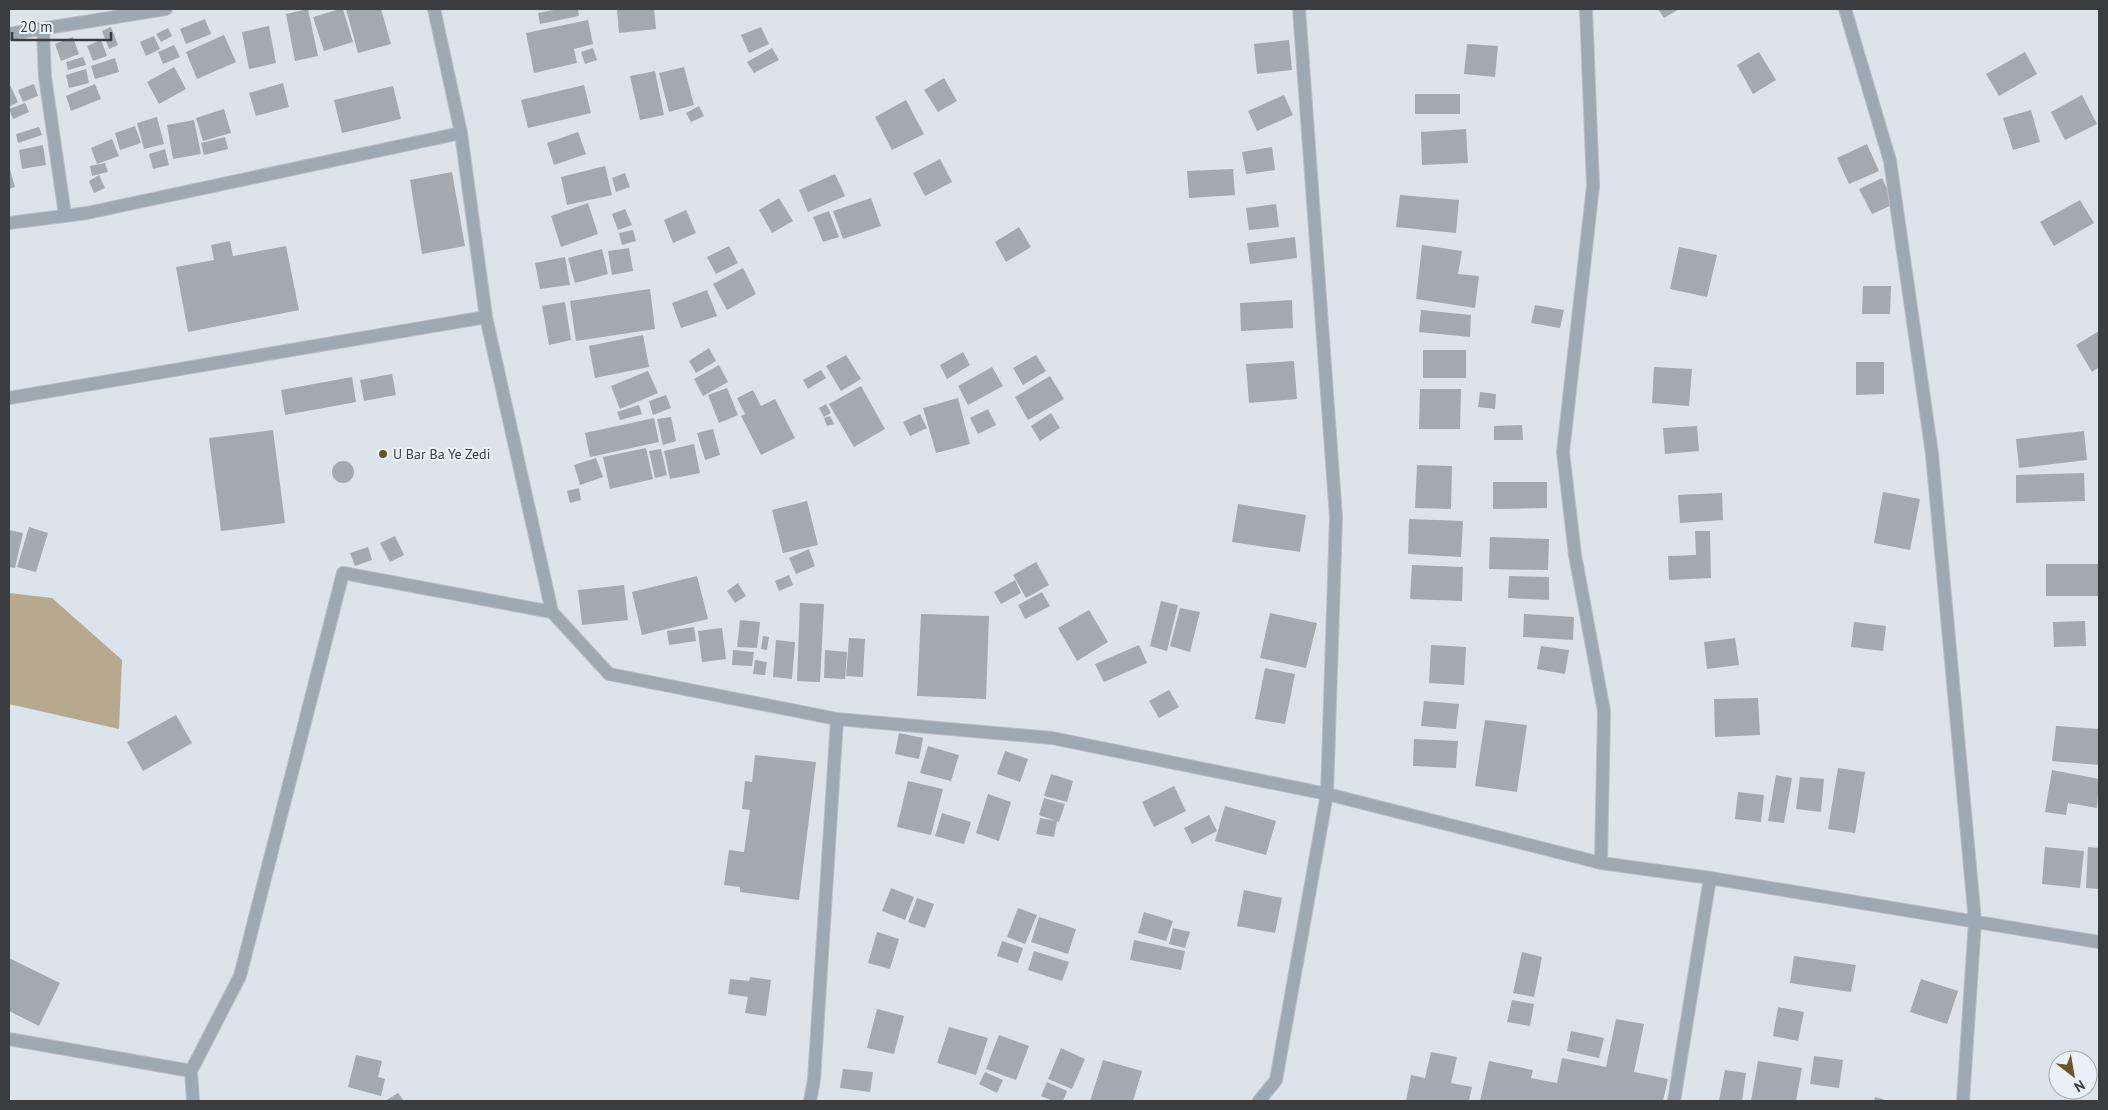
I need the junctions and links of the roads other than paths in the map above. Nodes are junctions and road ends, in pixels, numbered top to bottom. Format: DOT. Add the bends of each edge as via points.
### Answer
graph roads {
  1 [pos="166,9"];
  2 [pos="434,9"];
  3 [pos="1299,9"];
  4 [pos="1586,9"];
  5 [pos="1845,9"];
  6 [pos="43,29"];
  7 [pos="9,34"];
  8 [pos="461,133"];
  9 [pos="64,216"];
  10 [pos="9,223"];
  11 [pos="486,317"];
  12 [pos="9,398"];
  13 [pos="552,612"];
  14 [pos="837,719"];
  15 [pos="1327,794"];
  16 [pos="1601,863"];
  17 [pos="1710,878"];
  18 [pos="1975,921"];
  19 [pos="2099,942"];
  20 [pos="9,1039"];
  21 [pos="191,1071"];
  22 [pos="193,1101"];
  23 [pos="810,1101"];
  24 [pos="1259,1101"];
  25 [pos="1674,1101"];
  26 [pos="1963,1101"];
  1 -- 6 [label="street"];
  2 -- 8 [label="street"];
  3 -- 15 [label="street" via="1336,517"];
  4 -- 16 [label="street" via="1594,186 1563,452 1575,556 1604,711"];
  5 -- 18 [label="street" via="1890,161 1928,424"];
  6 -- 7 [label="street"];
  6 -- 9 [label="street" via="45,78"];
  8 -- 9 [label="street"];
  8 -- 11 [label="street"];
  9 -- 10 [label="street"];
  11 -- 12 [label="street"];
  11 -- 13 [label="street"];
  13 -- 14 [label="street" via="609,674"];
  13 -- 21 [label="street" via="343,573 240,976"];
  14 -- 15 [label="street" via="1052,738"];
  14 -- 23 [label="street" via="814,1080"];
  15 -- 16 [label="street"];
  15 -- 24 [label="street" via="1276,1080"];
  16 -- 17 [label="street"];
  17 -- 18 [label="street"];
  17 -- 25 [label="street"];
  18 -- 19 [label="street"];
  18 -- 26 [label="street"];
  20 -- 21 [label="street"];
  21 -- 22 [label="street"];
}
